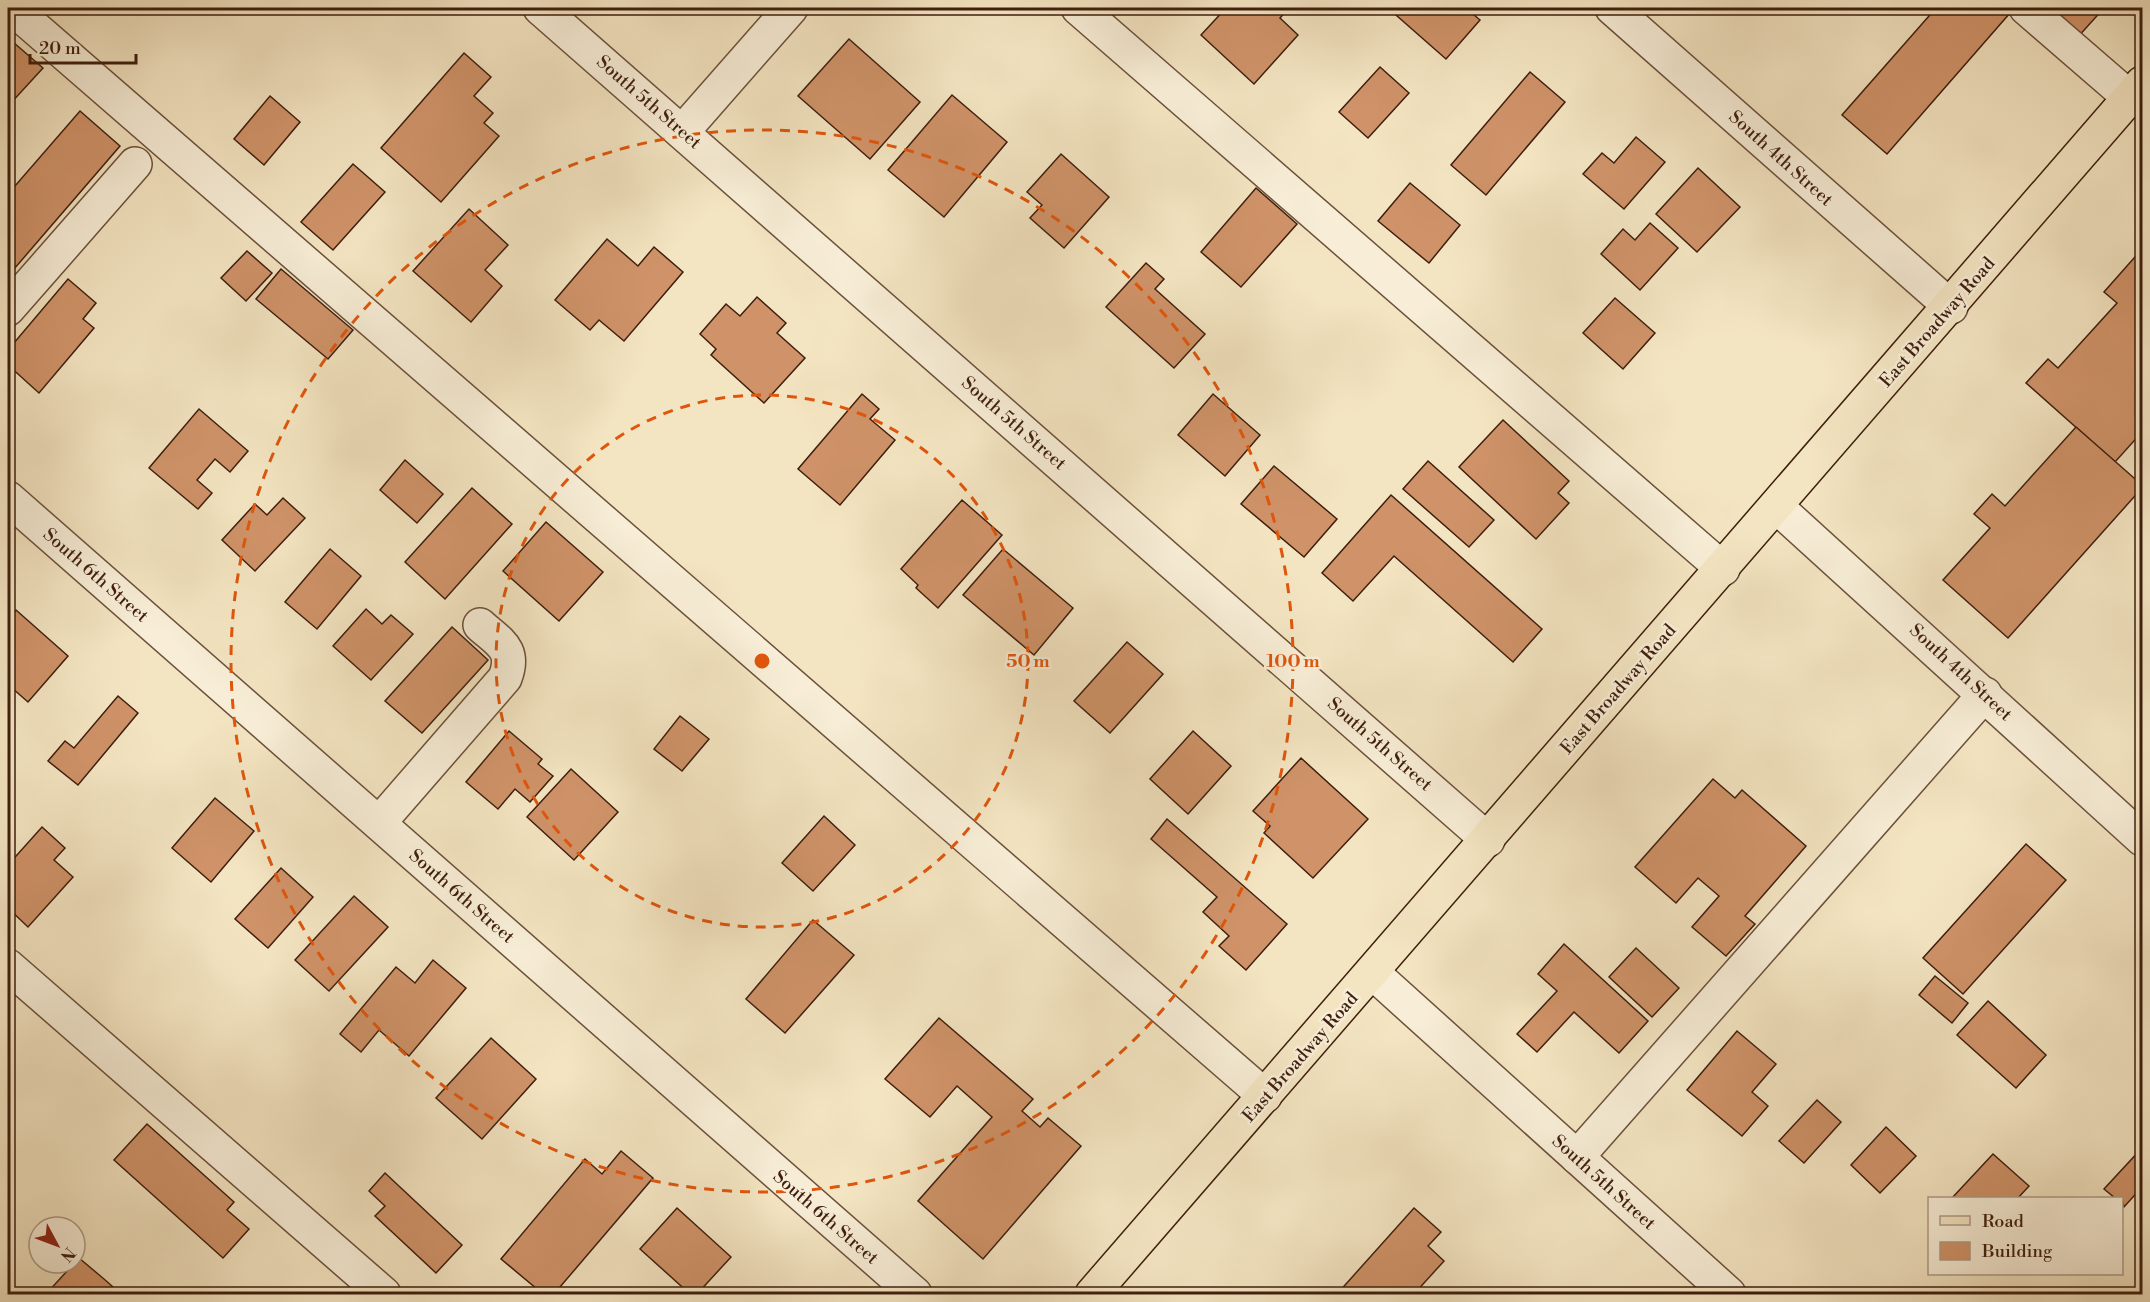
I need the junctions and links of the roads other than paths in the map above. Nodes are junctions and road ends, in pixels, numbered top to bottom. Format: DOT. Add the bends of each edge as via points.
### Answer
graph roads {
  1 [pos="12,8"];
  2 [pos="540,8"];
  3 [pos="791,8"];
  4 [pos="1078,8"];
  5 [pos="1612,8"];
  6 [pos="2026,8"];
  7 [pos="2136,90"];
  8 [pos="683,131"];
  9 [pos="135,165"];
  10 [pos="1951,307"];
  11 [pos="8,309"];
  12 [pos="8,498"];
  13 [pos="1777,507"];
  14 [pos="1724,569"];
  15 [pos="480,625"];
  16 [pos="1985,694"];
  17 [pos="379,823"];
  18 [pos="2142,839"];
  19 [pos="1488,840"];
  20 [pos="8,966"];
  21 [pos="1373,973"];
  22 [pos="1266,1096"];
  23 [pos="1577,1157"];
  24 [pos="384,1294"];
  25 [pos="915,1294"];
  26 [pos="1092,1294"];
  27 [pos="1729,1294"];
  1 -- 22 [label="street"];
  2 -- 8 [label="street, South 5th Street"];
  3 -- 8 [label="street"];
  4 -- 14 [label="street"];
  5 -- 10 [label="street, South 4th Street"];
  6 -- 7 [label="street"];
  7 -- 10 [label="main road, East Broadway Road"];
  8 -- 19 [label="street, South 5th Street"];
  9 -- 11 [label="street"];
  10 -- 13 [label="main road, East Broadway Road"];
  12 -- 17 [label="street, South 6th Street"];
  13 -- 14 [label="main road, East Broadway Road"];
  13 -- 16 [label="street, South 4th Street"];
  14 -- 19 [label="main road, East Broadway Road"];
  15 -- 17 [label="street" via="509,652 505,678"];
  16 -- 18 [label="street, South 4th Street"];
  16 -- 23 [label="street"];
  17 -- 25 [label="street, South 6th Street"];
  19 -- 21 [label="main road, East Broadway Road"];
  20 -- 24 [label="street"];
  21 -- 22 [label="main road, East Broadway Road"];
  21 -- 23 [label="street, South 5th Street"];
  22 -- 26 [label="main road, East Broadway Road"];
  23 -- 27 [label="street, South 5th Street"];
}
